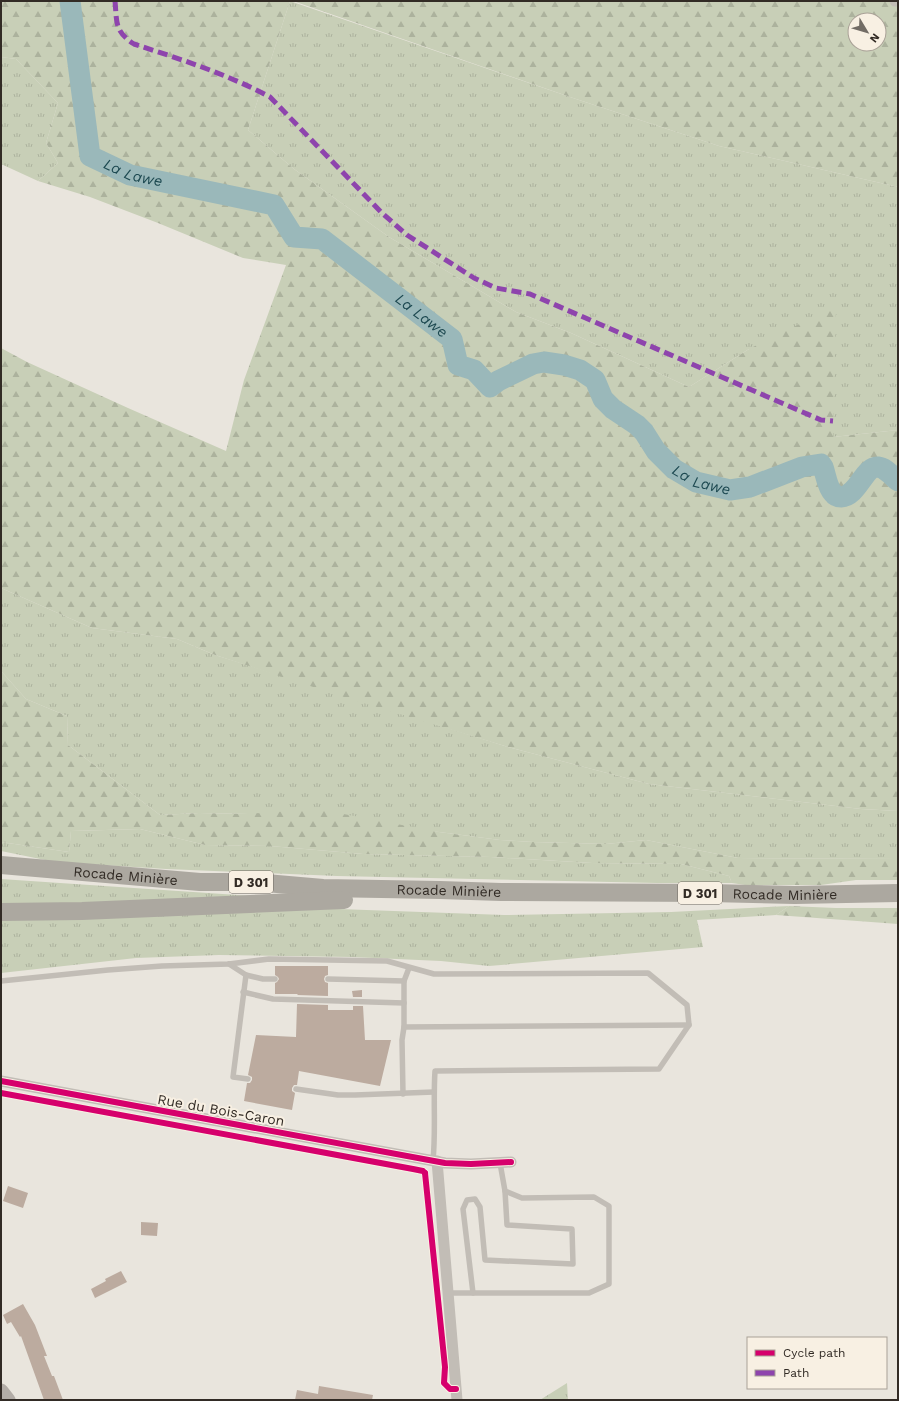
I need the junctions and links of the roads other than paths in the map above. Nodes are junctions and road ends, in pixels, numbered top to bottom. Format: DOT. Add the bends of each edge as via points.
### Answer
graph roads {
  1 [pos="5,865"];
  2 [pos="501,892"];
  3 [pos="898,893"];
  4 [pos="1,912"];
  5 [pos="230,964"];
  6 [pos="409,968"];
  7 [pos="246,975"];
  8 [pos="275,979"];
  9 [pos="328,980"];
  10 [pos="1,981"];
  11 [pos="404,981"];
  12 [pos="243,992"];
  13 [pos="404,1003"];
  14 [pos="688,1025"];
  15 [pos="404,1027"];
  16 [pos="248,1079"];
  17 [pos="1,1081"];
  18 [pos="296,1089"];
  19 [pos="434,1092"];
  20 [pos="403,1094"];
  21 [pos="435,1161"];
  22 [pos="505,1163"];
  23 [pos="505,1191"];
  24 [pos="448,1293"];
  25 [pos="473,1293"];
  26 [pos="1,1390"];
  27 [pos="8,1400"];
  28 [pos="457,1400"];
  1 -- 2 [label="highway, Rocade Minière / D 301" via="200,882"];
  2 -- 3 [label="highway, Rocade Minière / D 301" via="795,895"];
  2 -- 4 [label="highway" via="404,899"];
  5 -- 6 [label="lane" via="270,959 387,961"];
  5 -- 7 [label="lane"];
  5 -- 10 [label="lane" via="116,969"];
  6 -- 11 [label="lane"];
  6 -- 14 [label="lane" via="434,974 648,973 687,1005"];
  7 -- 8 [label="lane"];
  7 -- 12 [label="lane"];
  9 -- 11 [label="lane"];
  11 -- 13 [label="lane"];
  12 -- 13 [label="lane" via="273,999"];
  12 -- 16 [label="lane" via="233,1077"];
  13 -- 15 [label="lane"];
  14 -- 15 [label="lane"];
  14 -- 19 [label="lane" via="659,1069 435,1071"];
  15 -- 20 [label="lane"];
  17 -- 21 [label="street, Rue du Bois-Caron"];
  18 -- 20 [label="lane" via="338,1095"];
  19 -- 20 [label="lane"];
  19 -- 21 [label="lane"];
  21 -- 22 [label="street, Rue du Bois-Caron" via="459,1164"];
  21 -- 24 [label="street"];
  22 -- 23 [label="lane"];
  23 -- 25 [label="lane" via="522,1198 594,1196 609,1206 609,1284 589,1293"];
  23 -- 25 [label="lane" via="507,1225 572,1229 573,1264 485,1260 480,1207 475,1199 467,1200 463,1209"];
  24 -- 25 [label="lane"];
  24 -- 28 [label="street"];
  26 -- 27 [label="main road"];
}
